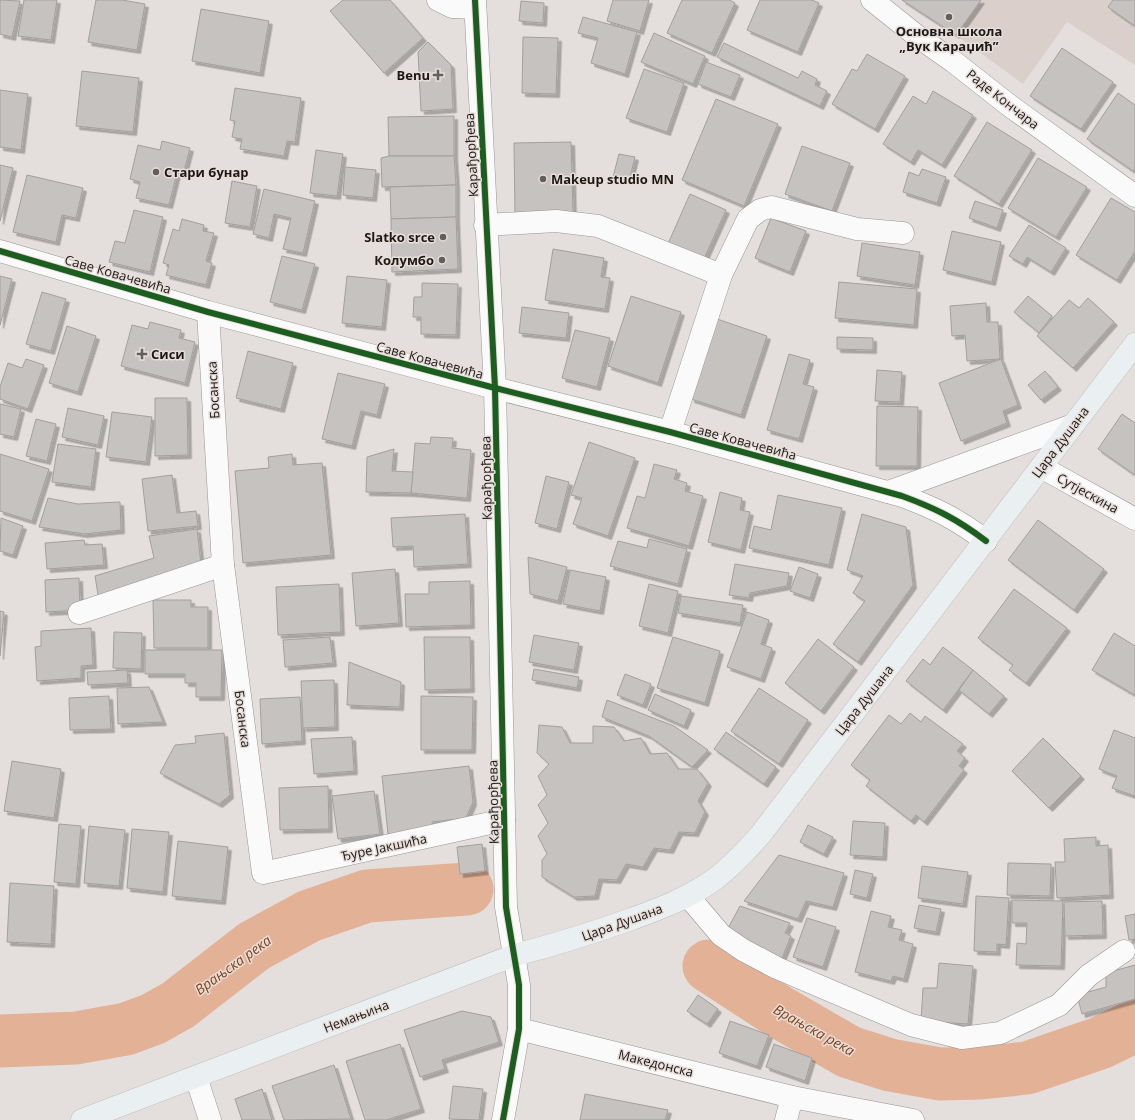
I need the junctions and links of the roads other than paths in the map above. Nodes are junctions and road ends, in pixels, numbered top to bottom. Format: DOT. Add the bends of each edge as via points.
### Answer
graph roads {
  1 [pos="438,0"];
  2 [pos="872,0"];
  3 [pos="475,4"];
  4 [pos="1135,196"];
  5 [pos="486,225"];
  6 [pos="903,233"];
  7 [pos="0,251"];
  8 [pos="721,275"];
  9 [pos="208,312"];
  10 [pos="1135,344"];
  11 [pos="495,388"];
  12 [pos="1073,425"];
  13 [pos="670,432"];
  14 [pos="1041,467"];
  15 [pos="888,492"];
  16 [pos="1135,519"];
  17 [pos="986,541"];
  18 [pos="223,565"];
  19 [pos="79,613"];
  20 [pos="504,820"];
  21 [pos="263,874"];
  22 [pos="688,896"];
  23 [pos="1124,951"];
  24 [pos="515,955"];
  25 [pos="519,1029"];
  26 [pos="196,1077"];
  27 [pos="792,1097"];
  28 [pos="82,1120"];
  29 [pos="210,1120"];
  30 [pos="502,1120"];
  31 [pos="786,1120"];
  32 [pos="913,1120"];
  1 -- 3 [label="street" via="452,7"];
  2 -- 4 [label="street, Раде Кончара" via="1010,106"];
  3 -- 5 [label="street, Карађорђева"];
  5 -- 8 [label="street" via="556,221 598,226"];
  5 -- 11 [label="street, Карађорђева"];
  6 -- 8 [label="street" via="857,229 771,208 760,210 748,219"];
  7 -- 9 [label="street, Саве Ковачевића"];
  8 -- 13 [label="street"];
  9 -- 11 [label="street, Саве Ковачевића"];
  9 -- 18 [label="street, Босанска"];
  10 -- 12 [label="main road, Цара Душана"];
  11 -- 13 [label="street, Саве Ковачевића"];
  11 -- 20 [label="street, Карађорђева"];
  12 -- 14 [label="main road, Цара Душана"];
  12 -- 15 [label="street"];
  13 -- 15 [label="street, Саве Ковачевића"];
  14 -- 16 [label="street, Сутјескина"];
  14 -- 17 [label="main road, Цара Душана"];
  15 -- 17 [label="street, Саве Ковачевића" via="932,507 960,522"];
  17 -- 22 [label="main road, Цара Душана" via="760,834 738,860 714,880"];
  18 -- 19 [label="street"];
  18 -- 21 [label="street, Босанска"];
  20 -- 21 [label="street, Ђуре Јакшића"];
  20 -- 24 [label="street, Карађорђева" via="506,907"];
  22 -- 23 [label="street" via="720,935 777,968 911,1025 962,1038 1000,1033 1059,1005 1088,975"];
  22 -- 24 [label="main road, Цара Душана" via="586,936"];
  24 -- 25 [label="street, Карађорђева" via="519,985"];
  24 -- 26 [label="main road, Немањина"];
  25 -- 27 [label="street, Македонска"];
  25 -- 30 [label="street, Карађорђева"];
  26 -- 28 [label="main road, Немањина"];
  26 -- 29 [label="street"];
  27 -- 31 [label="street"];
  27 -- 32 [label="street, Македонска"];
}
